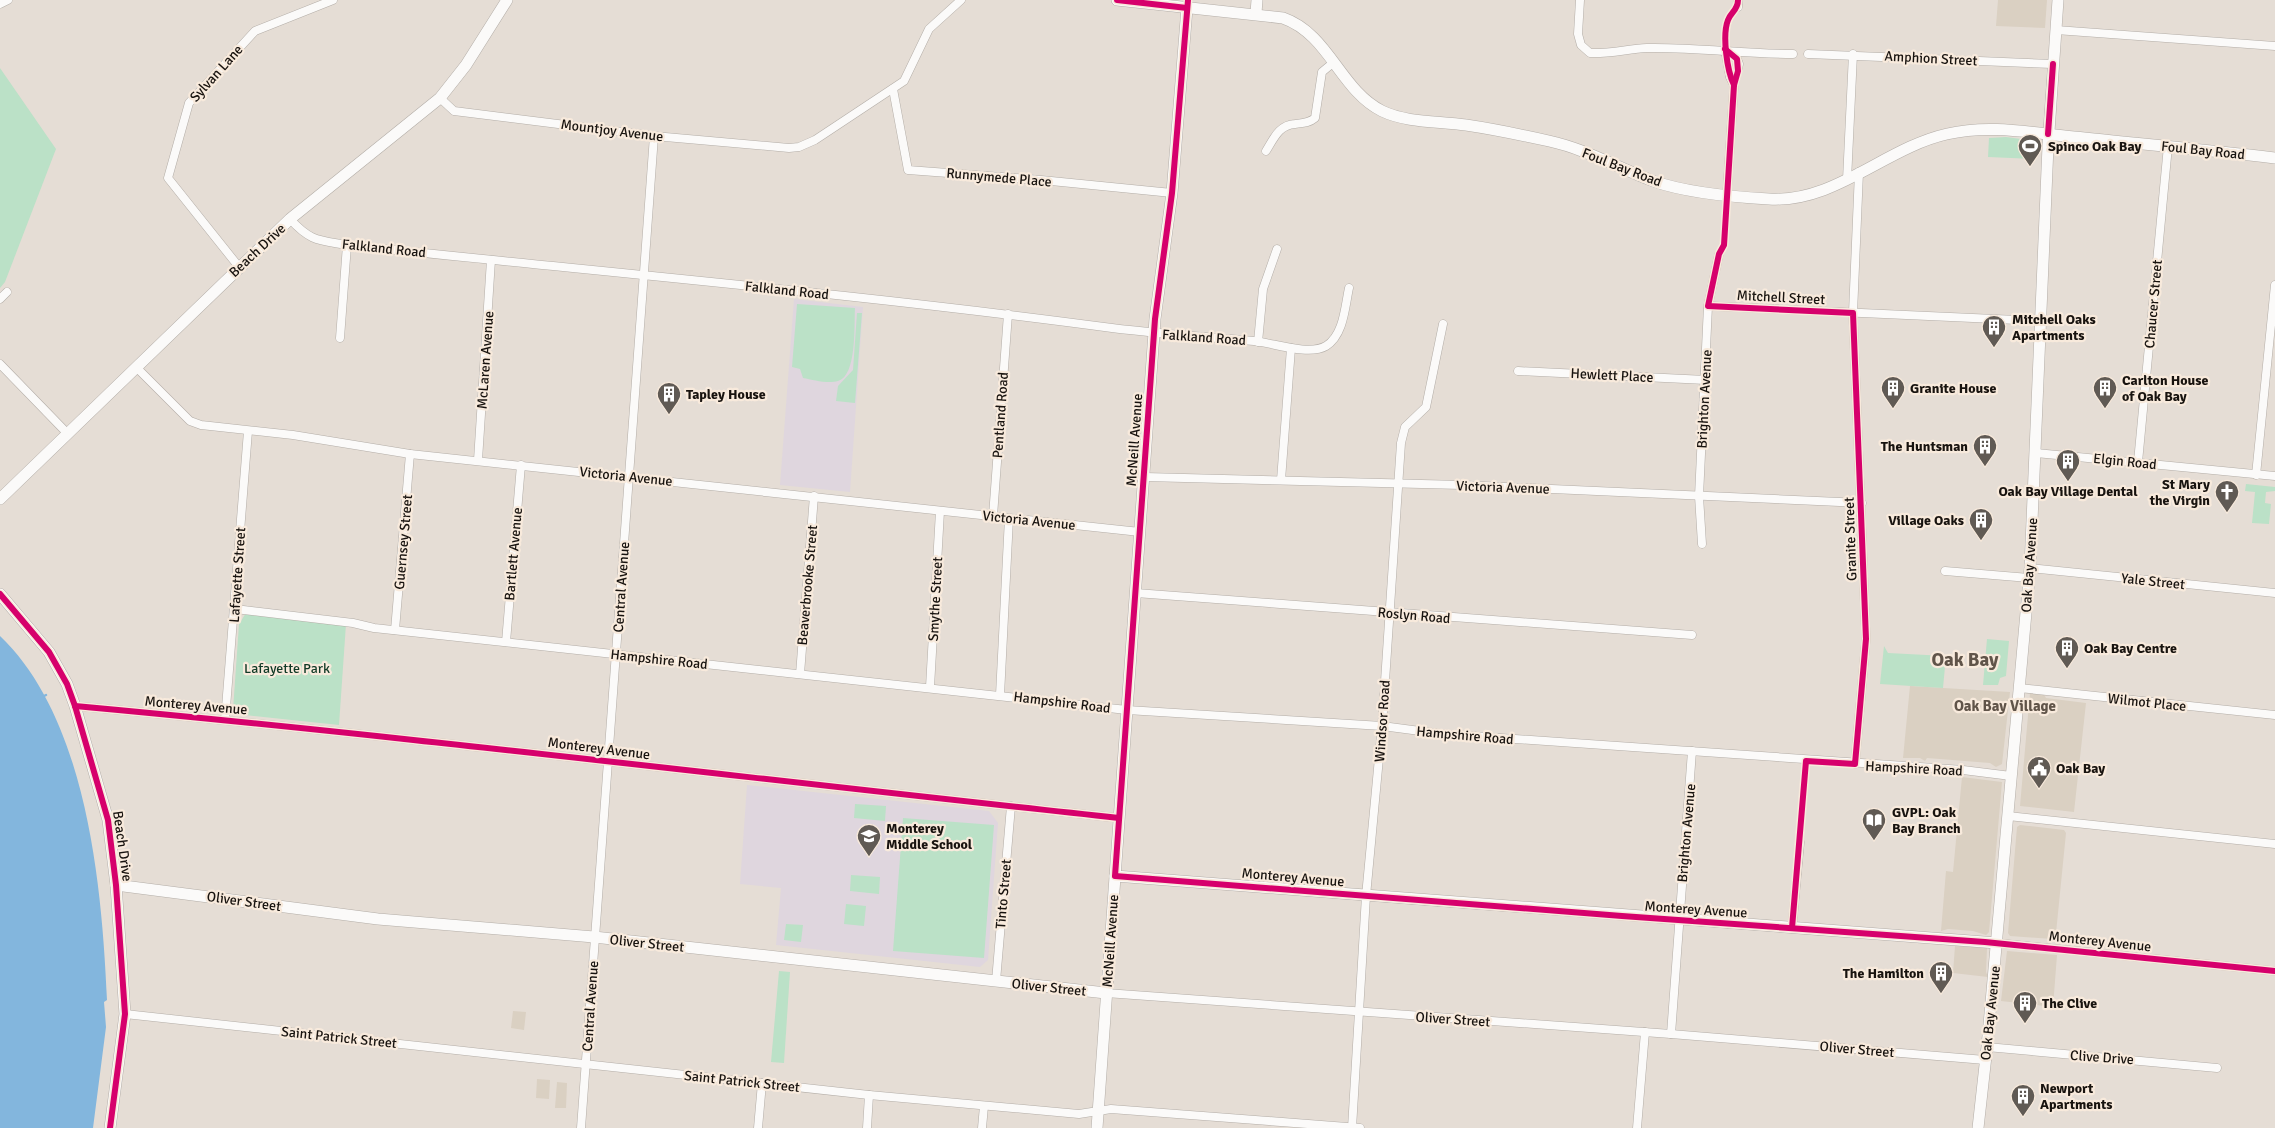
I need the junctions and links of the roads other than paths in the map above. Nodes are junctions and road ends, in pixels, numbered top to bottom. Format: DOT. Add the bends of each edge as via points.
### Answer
graph roads {
  1 [pos="8,0"];
  2 [pos="333,0"];
  3 [pos="507,0"];
  4 [pos="961,0"];
  5 [pos="1117,0"];
  6 [pos="1257,0"];
  7 [pos="1580,0"];
  8 [pos="2058,0"];
  9 [pos="0,4"];
  10 [pos="1188,4"];
  11 [pos="1256,13"];
  12 [pos="2056,30"];
  13 [pos="2275,46"];
  14 [pos="1725,49"];
  15 [pos="1793,54"];
  16 [pos="1808,54"];
  17 [pos="1853,54"];
  18 [pos="1334,62"];
  19 [pos="2053,64"];
  20 [pos="893,89"];
  21 [pos="440,98"];
  22 [pos="2048,134"];
  23 [pos="654,136"];
  24 [pos="2168,146"];
  25 [pos="1266,151"];
  26 [pos="2275,158"];
  27 [pos="1859,172"];
  28 [pos="1846,180"];
  29 [pos="1172,193"];
  30 [pos="1727,194"];
  31 [pos="290,219"];
  32 [pos="348,245"];
  33 [pos="1276,249"];
  34 [pos="1719,254"];
  35 [pos="491,260"];
  36 [pos="239,267"];
  37 [pos="644,275"];
  38 [pos="2275,285"];
  39 [pos="1349,288"];
  40 [pos="7,292"];
  41 [pos="0,299"];
  42 [pos="1708,306"];
  43 [pos="1853,313"];
  44 [pos="1008,314"];
  45 [pos="2041,321"];
  46 [pos="1443,324"];
  47 [pos="1154,334"];
  48 [pos="340,338"];
  49 [pos="1258,342"];
  50 [pos="1291,348"];
  51 [pos="0,364"];
  52 [pos="136,368"];
  53 [pos="1518,371"];
  54 [pos="1706,380"];
  55 [pos="248,431"];
  56 [pos="67,433"];
  57 [pos="2036,453"];
  58 [pos="410,454"];
  59 [pos="478,460"];
  60 [pos="2138,462"];
  61 [pos="520,465"];
  62 [pos="2256,474"];
  63 [pos="629,476"];
  64 [pos="2275,476"];
  65 [pos="1145,477"];
  66 [pos="1281,480"];
  67 [pos="1398,484"];
  68 [pos="814,496"];
  69 [pos="1699,496"];
  70 [pos="0,499"];
  71 [pos="1862,503"];
  72 [pos="940,510"];
  73 [pos="992,516"];
  74 [pos="1009,518"];
  75 [pos="1140,532"];
  76 [pos="1702,544"];
  77 [pos="1946,571"];
  78 [pos="2030,573"];
  79 [pos="1136,593"];
  80 [pos="2275,593"];
  81 [pos="0,594"];
  82 [pos="234,609"];
  83 [pos="1389,613"];
  84 [pos="395,630"];
  85 [pos="1692,635"];
  86 [pos="506,642"];
  87 [pos="616,655"];
  88 [pos="800,674"];
  89 [pos="930,687"];
  90 [pos="2020,688"];
  91 [pos="1000,695"];
  92 [pos="76,706"];
  93 [pos="1127,710"];
  94 [pos="2275,715"];
  95 [pos="225,720"];
  96 [pos="1382,726"];
  97 [pos="1692,752"];
  98 [pos="608,762"];
  99 [pos="1855,764"];
  100 [pos="2011,776"];
  101 [pos="1010,806"];
  102 [pos="2008,816"];
  103 [pos="1120,818"];
  104 [pos="1800,842"];
  105 [pos="2275,844"];
  106 [pos="1115,876"];
  107 [pos="116,884"];
  108 [pos="1366,896"];
  109 [pos="1679,920"];
  110 [pos="1792,928"];
  111 [pos="594,937"];
  112 [pos="1997,943"];
  113 [pos="2275,971"];
  114 [pos="996,982"];
  115 [pos="1106,993"];
  116 [pos="1360,1012"];
  117 [pos="125,1014"];
  118 [pos="1645,1032"];
  119 [pos="1671,1034"];
  120 [pos="1987,1046"];
  121 [pos="1985,1060"];
  122 [pos="586,1064"];
  123 [pos="2217,1068"];
  124 [pos="762,1083"];
  125 [pos="869,1095"];
  126 [pos="984,1106"];
  127 [pos="1099,1111"];
  128 [pos="110,1128"];
  129 [pos="581,1128"];
  130 [pos="758,1128"];
  131 [pos="867,1128"];
  132 [pos="982,1128"];
  133 [pos="1097,1128"];
  134 [pos="1352,1128"];
  135 [pos="1360,1128"];
  136 [pos="1637,1128"];
  137 [pos="1978,1128"];
  1 -- 9 [label="street"];
  2 -- 36 [label="street, Sylvan Lane" via="255,30 189,103 168,178"];
  3 -- 21 [label="street, Beach Drive" via="471,58"];
  4 -- 20 [label="street" via="929,29 904,81"];
  5 -- 10 [label="street, Foul Bay Road"];
  6 -- 11 [label="street"];
  7 -- 14 [label="street" via="1578,34 1581,45 1590,52 1646,48"];
  8 -- 12 [label="street, Oak Bay Avenue"];
  10 -- 11 [label="street, Foul Bay Road"];
  10 -- 29 [label="street, McNeill Avenue"];
  11 -- 18 [label="street, Foul Bay Road" via="1294,23 1312,36"];
  12 -- 13 [label="street"];
  12 -- 19 [label="street, Oak Bay Avenue"];
  14 -- 15 [label="street" via="1740,54"];
  14 -- 30 [label="street" via="1734,85"];
  16 -- 17 [label="street, Amphion Street"];
  17 -- 19 [label="street, Amphion Street"];
  17 -- 28 [label="street"];
  18 -- 25 [label="street" via="1322,72 1315,118 1284,127"];
  18 -- 30 [label="street, Foul Bay Road" via="1353,89 1369,104 1395,116 1548,141 1584,152 1655,182"];
  19 -- 22 [label="street, Oak Bay Avenue"];
  20 -- 23 [label="street, Mountjoy Avenue" via="799,147"];
  20 -- 29 [label="street, Runnymede Place" via="908,170"];
  21 -- 23 [label="street, Mountjoy Avenue" via="454,111"];
  21 -- 31 [label="street, Beach Drive"];
  22 -- 24 [label="street, Foul Bay Road"];
  22 -- 27 [label="street, Foul Bay Road" via="1989,128 1946,134 1921,142"];
  22 -- 45 [label="street, Oak Bay Avenue"];
  23 -- 37 [label="street, Central Avenue"];
  24 -- 26 [label="street, Foul Bay Road"];
  24 -- 60 [label="street, Chaucer Street"];
  27 -- 28 [label="street, Foul Bay Road"];
  27 -- 43 [label="street, Granite Street"];
  28 -- 30 [label="street, Foul Bay Road" via="1809,195 1772,199"];
  29 -- 47 [label="street, McNeill Avenue" via="1158,282"];
  31 -- 32 [label="street, Falkland Road" via="304,234 314,239"];
  31 -- 36 [label="street, Beach Drive"];
  32 -- 35 [label="street, Falkland Road"];
  32 -- 48 [label="street"];
  33 -- 49 [label="street" via="1263,289"];
  34 -- 42 [label="street, Brighton Avenue"];
  35 -- 37 [label="street, Falkland Road"];
  35 -- 59 [label="street, McLaren Avenue"];
  36 -- 52 [label="street, Beach Drive"];
  37 -- 44 [label="street, Falkland Road"];
  37 -- 63 [label="street, Central Avenue"];
  38 -- 62 [label="street"];
  39 -- 50 [label="street, Falkland Road" via="1340,330 1327,346"];
  40 -- 41 [label="street"];
  42 -- 43 [label="street, Mitchell Street"];
  42 -- 54 [label="street, Brighton Avenue"];
  43 -- 45 [label="street, Mitchell Street"];
  43 -- 71 [label="street, Granite Street"];
  44 -- 47 [label="street, Falkland Road"];
  44 -- 73 [label="street, Pentland Road"];
  45 -- 57 [label="street, Oak Bay Avenue"];
  46 -- 67 [label="street, Windsor Road" via="1426,407 1405,427"];
  47 -- 49 [label="street, Falkland Road"];
  47 -- 65 [label="street, McNeill Avenue"];
  49 -- 50 [label="street, Falkland Road"];
  50 -- 66 [label="street"];
  51 -- 56 [label="street"];
  52 -- 55 [label="street, Victoria Avenue" via="190,421"];
  52 -- 56 [label="street, Beach Drive"];
  53 -- 54 [label="street, Hewlett Place"];
  54 -- 69 [label="street, Brighton Avenue"];
  55 -- 58 [label="street, Victoria Avenue"];
  55 -- 82 [label="street, Lafayette Street"];
  56 -- 70 [label="street, Beach Drive"];
  57 -- 60 [label="street, Elgin Road"];
  57 -- 78 [label="street, Oak Bay Avenue"];
  58 -- 59 [label="street, Victoria Avenue"];
  58 -- 84 [label="street, Guernsey Street"];
  59 -- 61 [label="street, Victoria Avenue"];
  60 -- 62 [label="street, Elgin Road"];
  61 -- 63 [label="street, Victoria Avenue"];
  61 -- 86 [label="street, Bartlett Avenue"];
  62 -- 64 [label="street, Elgin Road"];
  63 -- 68 [label="street, Victoria Avenue"];
  63 -- 87 [label="street, Central Avenue"];
  65 -- 66 [label="street, Victoria Avenue"];
  65 -- 75 [label="street, McNeill Avenue"];
  66 -- 67 [label="street, Victoria Avenue"];
  67 -- 69 [label="street, Victoria Avenue"];
  67 -- 83 [label="street, Windsor Road"];
  68 -- 72 [label="street, Victoria Avenue"];
  68 -- 88 [label="street, Beaverbrooke Street"];
  69 -- 71 [label="street, Victoria Avenue"];
  69 -- 76 [label="street, Brighton Avenue"];
  71 -- 99 [label="street, Granite Street" via="1866,639"];
  72 -- 73 [label="street, Victoria Avenue"];
  72 -- 89 [label="street, Smythe Street"];
  73 -- 74 [label="street, Victoria Avenue"];
  74 -- 75 [label="street, Victoria Avenue"];
  74 -- 91 [label="street"];
  75 -- 79 [label="street, McNeill Avenue"];
  77 -- 78 [label="street, Yale Street"];
  78 -- 80 [label="street, Yale Street"];
  78 -- 90 [label="street, Oak Bay Avenue"];
  79 -- 83 [label="street, Roslyn Road"];
  79 -- 93 [label="street, McNeill Avenue"];
  81 -- 92 [label="street, Beach Drive" via="49,652"];
  82 -- 84 [label="street, Hampshire Road"];
  82 -- 95 [label="street, Lafayette Street"];
  83 -- 85 [label="street, Roslyn Road"];
  83 -- 96 [label="street, Windsor Road"];
  84 -- 86 [label="street, Hampshire Road"];
  86 -- 87 [label="street, Hampshire Road"];
  87 -- 88 [label="street, Hampshire Road"];
  87 -- 98 [label="street, Central Avenue"];
  88 -- 89 [label="street, Hampshire Road"];
  89 -- 91 [label="street, Hampshire Road"];
  90 -- 94 [label="street, Wilmot Place"];
  90 -- 100 [label="street, Oak Bay Avenue"];
  91 -- 93 [label="street, Hampshire Road"];
  92 -- 95 [label="street, Monterey Avenue"];
  92 -- 107 [label="street, Beach Drive" via="104,803"];
  93 -- 96 [label="street, Hampshire Road"];
  93 -- 103 [label="street, McNeill Avenue"];
  95 -- 98 [label="street, Monterey Avenue"];
  96 -- 97 [label="street, Hampshire Road" via="1443,734"];
  96 -- 108 [label="street, Windsor Road"];
  97 -- 99 [label="street, Hampshire Road"];
  97 -- 109 [label="street, Brighton Avenue"];
  98 -- 101 [label="street, Monterey Avenue"];
  98 -- 111 [label="street, Central Avenue"];
  99 -- 100 [label="street, Hampshire Road"];
  100 -- 102 [label="street, Oak Bay Avenue"];
  101 -- 103 [label="street, Monterey Avenue"];
  101 -- 114 [label="street, Tinto Street"];
  102 -- 105 [label="street"];
  102 -- 112 [label="street, Oak Bay Avenue"];
  103 -- 106 [label="street, McNeill Avenue"];
  104 -- 110 [label="street"];
  106 -- 108 [label="street, Monterey Avenue"];
  106 -- 115 [label="street, McNeill Avenue"];
  107 -- 111 [label="street, Oliver Street" via="378,919"];
  107 -- 117 [label="street, Beach Drive"];
  108 -- 109 [label="street, Monterey Avenue"];
  108 -- 116 [label="street, Windsor Road"];
  109 -- 110 [label="street, Monterey Avenue"];
  109 -- 119 [label="street, Brighton Avenue"];
  110 -- 112 [label="street, Monterey Avenue"];
  111 -- 114 [label="street, Oliver Street"];
  111 -- 122 [label="street, Central Avenue"];
  112 -- 113 [label="street, Monterey Avenue"];
  112 -- 120 [label="street, Oak Bay Avenue"];
  114 -- 115 [label="street, Oliver Street"];
  115 -- 116 [label="street, Oliver Street"];
  115 -- 127 [label="street, McNeill Avenue"];
  116 -- 118 [label="street, Oliver Street"];
  116 -- 134 [label="street, Windsor Road"];
  117 -- 122 [label="street, Saint Patrick Street"];
  117 -- 128 [label="street, Beach Drive"];
  118 -- 119 [label="street, Oliver Street"];
  118 -- 136 [label="street"];
  119 -- 121 [label="street, Oliver Street"];
  120 -- 121 [label="street, Oak Bay Avenue"];
  120 -- 123 [label="street, Clive Drive"];
  121 -- 137 [label="street, Oak Bay Avenue"];
  122 -- 124 [label="street, Saint Patrick Street"];
  122 -- 129 [label="street, Central Avenue"];
  124 -- 125 [label="street, Saint Patrick Street"];
  124 -- 130 [label="street"];
  125 -- 126 [label="street, Saint Patrick Street"];
  125 -- 131 [label="street"];
  126 -- 127 [label="street, Saint Patrick Street" via="1079,1114"];
  126 -- 132 [label="street"];
  127 -- 133 [label="street, McNeill Avenue"];
  127 -- 134 [label="street, Saint Patrick Street"];
  134 -- 135 [label="street, Saint Patrick Street"];
}
